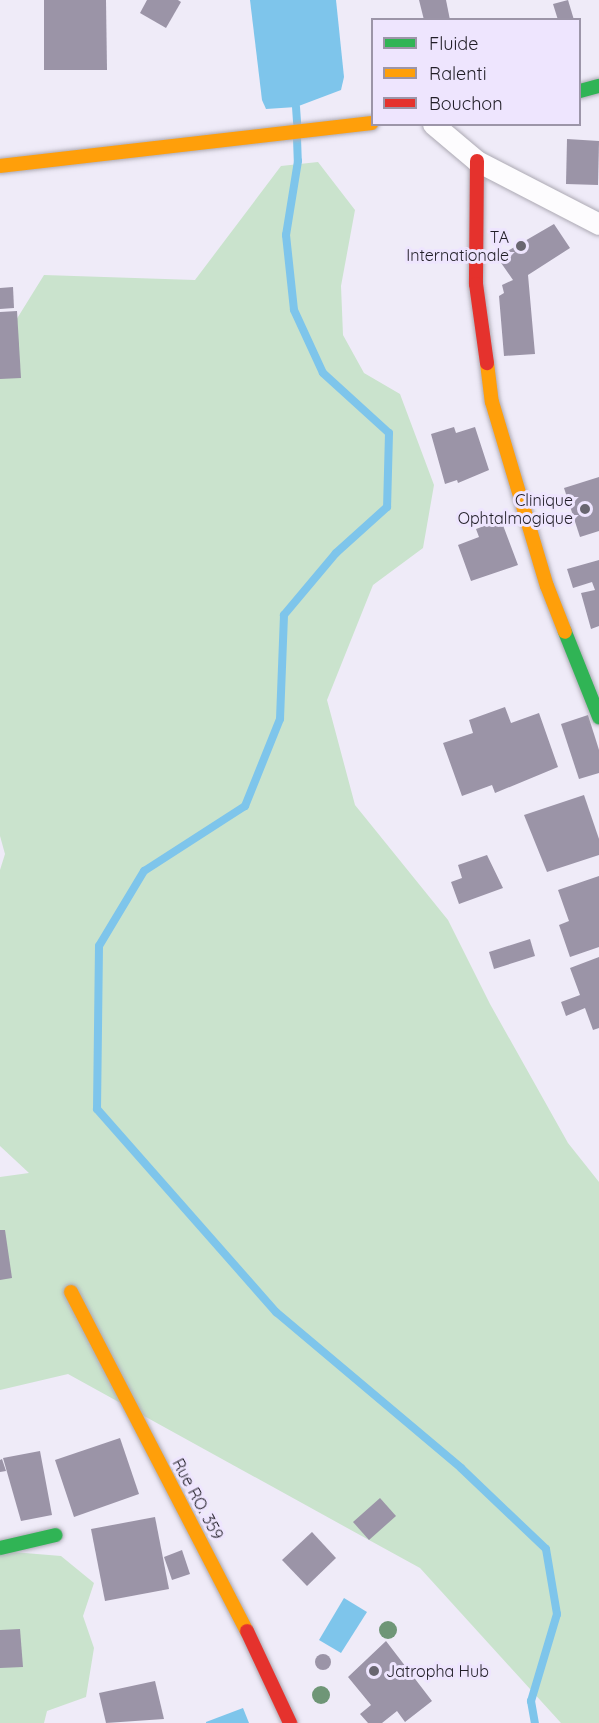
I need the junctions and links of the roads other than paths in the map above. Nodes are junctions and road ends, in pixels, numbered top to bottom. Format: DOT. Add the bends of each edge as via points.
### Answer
graph roads {
  1 [pos="599,86"];
  2 [pos="581,90"];
  3 [pos="371,123"];
  4 [pos="435,126"];
  5 [pos="477,161"];
  6 [pos="0,166"];
  7 [pos="599,224"];
  8 [pos="599,717"];
  9 [pos="71,1292"];
  10 [pos="56,1535"];
  11 [pos="0,1548"];
  12 [pos="290,1723"];
  1 -- 2 [label="street"];
  3 -- 6 [label="street"];
  4 -- 5 [label="street"];
  5 -- 7 [label="street"];
  5 -- 8 [label="street" via="476,284 492,402 547,586"];
  9 -- 12 [label="street, Rue RO. 359" via="232,1599"];
  10 -- 11 [label="street"];
}
